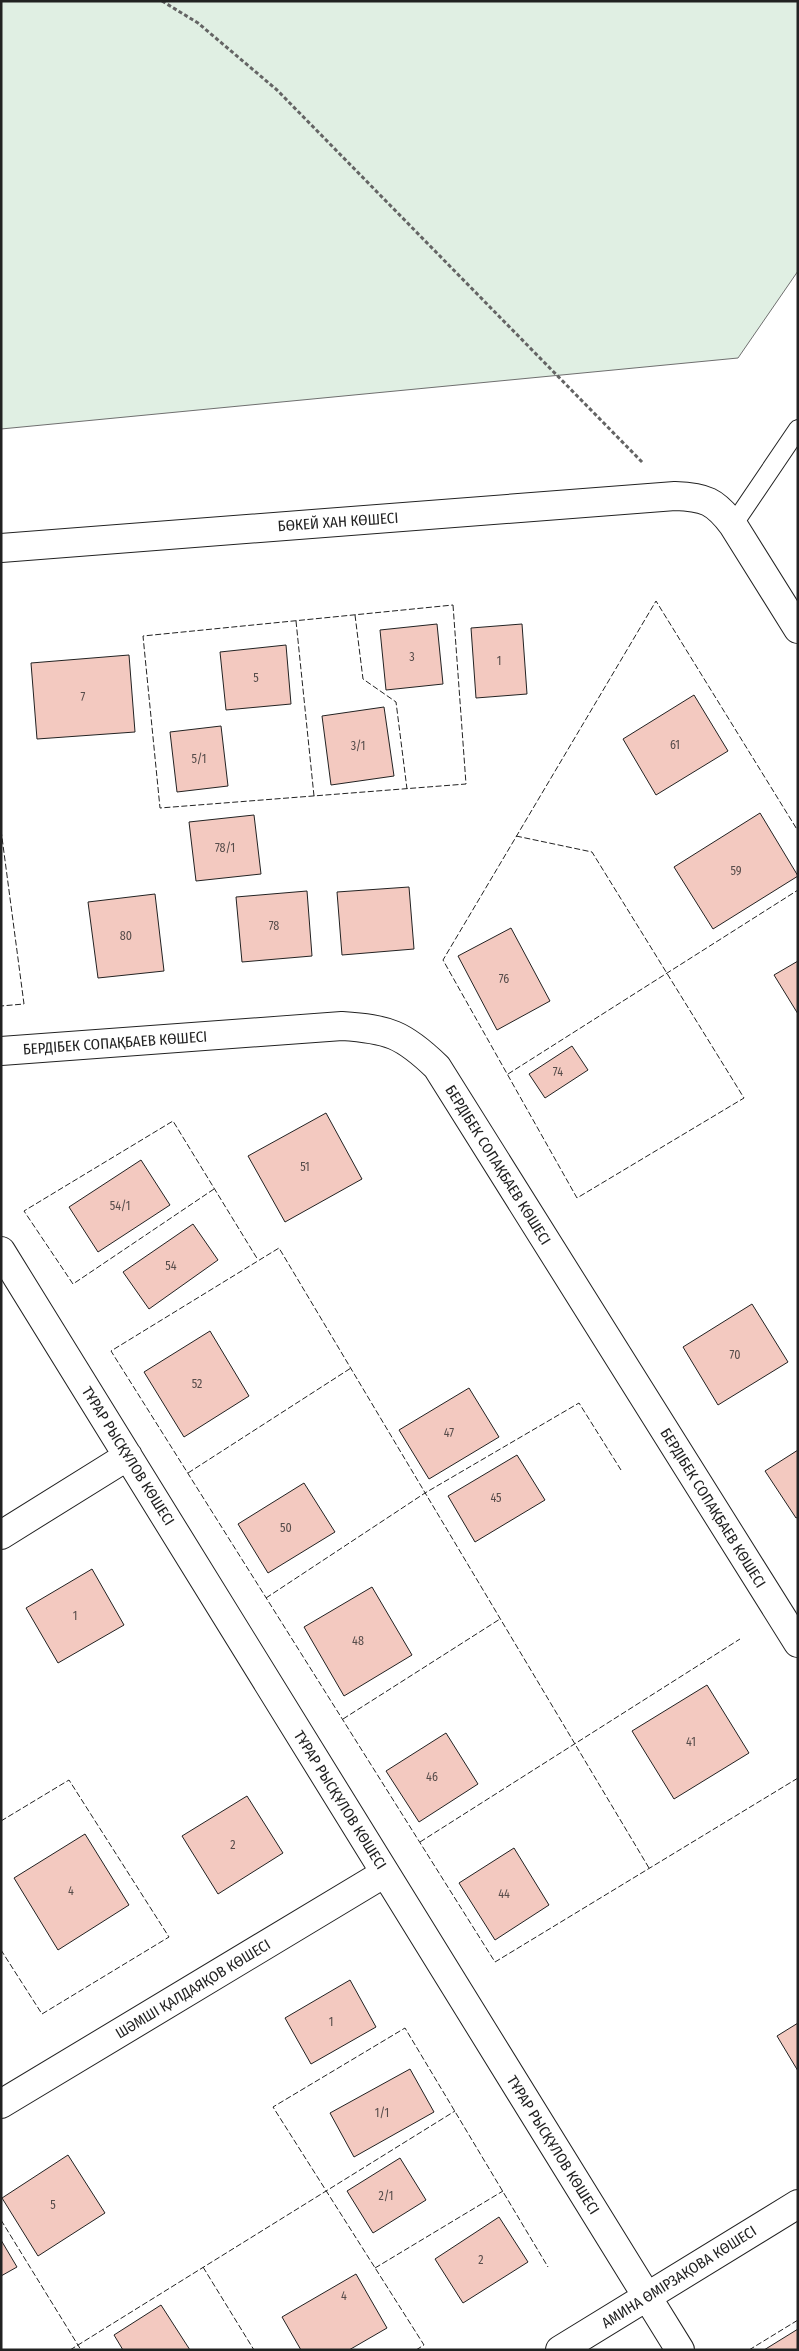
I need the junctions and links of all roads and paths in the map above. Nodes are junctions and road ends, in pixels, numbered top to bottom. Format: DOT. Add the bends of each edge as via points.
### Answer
graph roads {
  1 [pos="162,1"];
  2 [pos="798,429"];
  3 [pos="675,496"];
  4 [pos="733,525"];
  5 [pos="1,548"];
  6 [pos="798,629"];
  7 [pos="1,1052"];
  8 [pos="1,1251"];
  9 [pos="128,1456"];
  10 [pos="1,1535"];
  11 [pos="798,1642"];
  12 [pos="385,1873"];
  13 [pos="1,2104"];
  14 [pos="798,2204"];
  15 [pos="647,2297"];
  16 [pos="560,2350"];
  17 [pos="680,2350"];
  1 -- 3 [label="path" via="198,23 277,90"];
  2 -- 4 [label="lane"];
  3 -- 4 [label="street, БӨКЕЙ ХАН КӨШЕСІ" via="709,500"];
  3 -- 5 [label="street, БӨКЕЙ ХАН КӨШЕСІ"];
  4 -- 6 [label="street, БӨКЕЙ ХАН КӨШЕСІ"];
  7 -- 11 [label="street, БЕРДІБЕК СОПАҚБАЕВ КӨШЕСІ" via="342,1026 392,1033 414,1045 436,1068"];
  8 -- 9 [label="street, ТҰРАР РЫСҚҰЛОВ КӨШЕСІ"];
  9 -- 10 [label="street"];
  9 -- 12 [label="street, ТҰРАР РЫСҚҰЛОВ КӨШЕСІ"];
  12 -- 13 [label="street, ШӘМШІ ҚАЛДАЯҚОВ КӨШЕСІ"];
  12 -- 15 [label="street, ТҰРАР РЫСҚҰЛОВ КӨШЕСІ"];
  14 -- 15 [label="street, АМИНА ӨМІРЗАҚОВА КӨШЕСІ"];
  15 -- 16 [label="street, АМИНА ӨМІРЗАҚОВА КӨШЕСІ"];
  15 -- 17 [label="street, ТҰРАР РЫСҚҰЛОВ КӨШЕСІ"];
}
